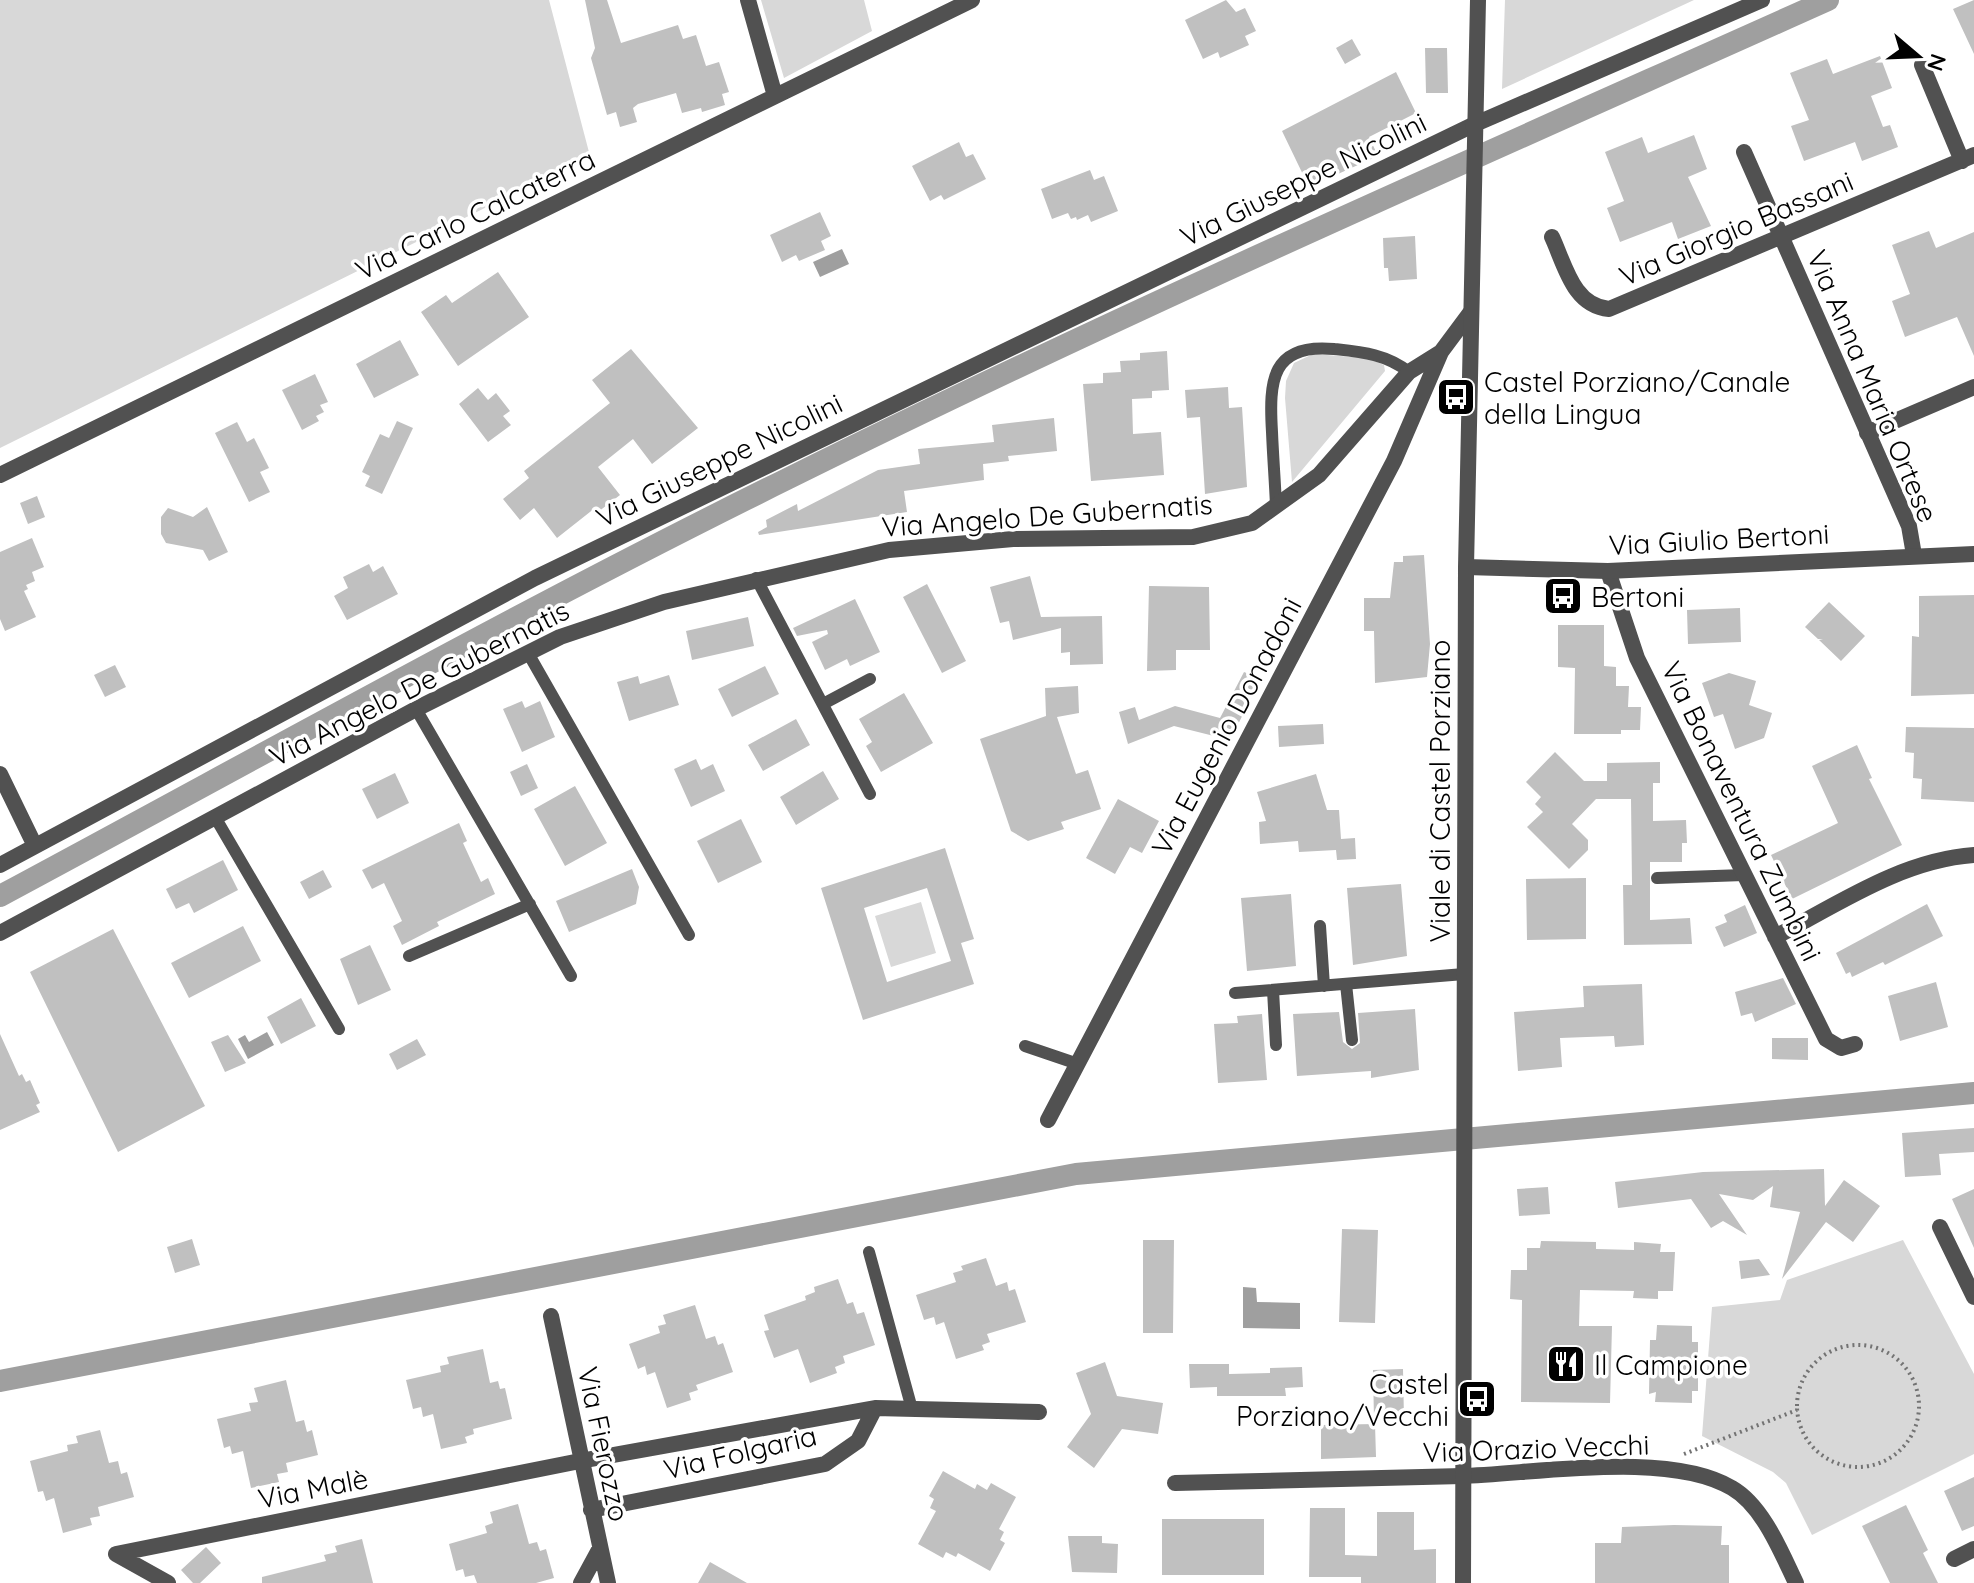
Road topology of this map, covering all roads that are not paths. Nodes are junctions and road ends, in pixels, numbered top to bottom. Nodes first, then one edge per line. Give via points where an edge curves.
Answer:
1 (748, 0) edge
2 (972, 0) edge
3 (1478, 0) edge
4 (1762, 0) edge
5 (1922, 65) dead end
6 (775, 96) junction
7 (1473, 133) junction
8 (1744, 152) dead end
9 (1968, 158) edge
10 (1552, 237) dead end
11 (1782, 238) junction
12 (1470, 313) junction
13 (1441, 352) junction
14 (1409, 372) junction
15 (1974, 387) edge
16 (1867, 433) junction
17 (0, 475) edge
18 (1276, 506) junction
19 (1974, 554) edge
20 (1914, 555) junction
21 (1466, 567) junction
22 (1608, 571) junction
23 (756, 578) junction
24 (528, 653) junction
25 (870, 679) dead end
26 (823, 704) junction
27 (416, 709) junction
28 (0, 774) edge
29 (870, 794) dead end
30 (215, 817) junction
31 (35, 846) junction
32 (1974, 855) edge
33 (0, 865) edge
34 (1744, 875) junction
35 (1657, 878) dead end
36 (530, 904) junction
37 (1320, 926) dead end
38 (0, 933) edge
39 (689, 935) dead end
40 (1775, 937) junction
41 (409, 956) dead end
42 (1464, 974) junction
43 (571, 976) dead end
44 (1346, 984) junction
45 (1324, 986) junction
46 (1273, 990) junction
47 (1235, 993) dead end
48 (339, 1029) dead end
49 (1352, 1040) dead end
50 (1855, 1044) dead end
51 (1276, 1045) dead end
52 (1025, 1046) dead end
53 (1078, 1064) junction
54 (1048, 1120) dead end
55 (1940, 1227) dead end
56 (869, 1252) dead end
57 (1974, 1297) edge
58 (551, 1316) dead end
59 (875, 1408) junction
60 (912, 1409) junction
61 (1039, 1412) dead end
62 (580, 1461) junction
63 (1464, 1476) junction
64 (1175, 1483) dead end
65 (591, 1510) junction
66 (600, 1548) junction
67 (1974, 1549) edge
68 (1954, 1559) dead end
69 (168, 1583) edge
70 (581, 1583) edge
71 (608, 1583) edge
72 (1463, 1583) edge
73 (1796, 1583) edge

1 - 6 street
2 - 6 street, Via Carlo Calcaterra
3 - 7 street, Viale di Castel Porziano
4 - 7 street, Via Giuseppe Nicolini
5 - 9 street
6 - 17 street, Via Carlo Calcaterra
7 - 12 street, Viale di Castel Porziano
7 - 31 street, Via Giuseppe Nicolini via 535,578
8 - 11 street, Via Anna Maria Ortese
9 - 11 street, Via Giorgio Bassani
10 - 11 street, Via Giorgio Bassani via 1582,300 1609,309
11 - 16 street, Via Anna Maria Ortese
12 - 13 street, Via Angelo De Gubernatis
12 - 21 street, Viale di Castel Porziano
13 - 14 street, Via Angelo De Gubernatis
13 - 53 street, Via Eugenio Donadoni via 1394,461
14 - 18 street, Via Angelo De Gubernatis via 1319,475
14 - 18 lane via 1371,353 1317,348 1284,361 1269,393
15 - 16 street
16 - 20 street, Via Anna Maria Ortese via 1909,526
18 - 23 street, Via Angelo De Gubernatis via 1252,523 1193,537 1013,539 889,550
19 - 20 street, Via Giulio Bertoni
20 - 22 street, Via Giulio Bertoni
21 - 22 street, Via Giulio Bertoni
21 - 42 street, Viale di Castel Porziano
22 - 34 street, Via Bonaventura Zumbini via 1637,658
23 - 24 street, Via Angelo De Gubernatis via 664,602
23 - 26 lane
24 - 27 street, Via Angelo De Gubernatis
24 - 39 lane
25 - 26 lane
26 - 29 lane
27 - 30 street, Via Angelo De Gubernatis
27 - 36 lane
28 - 31 street
30 - 38 street, Via Angelo De Gubernatis
30 - 48 lane
31 - 33 street, Via Giuseppe Nicolini
32 - 40 street via 1907,869
34 - 35 lane
34 - 40 street, Via Bonaventura Zumbini
36 - 41 lane
36 - 43 lane
37 - 45 lane
40 - 50 street, Via Bonaventura Zumbini via 1828,1042 1841,1048
42 - 44 lane
42 - 63 street, Viale di Castel Porziano
44 - 45 lane
44 - 49 lane
45 - 46 lane
46 - 47 lane
46 - 51 lane
52 - 53 lane
53 - 54 street, Via Eugenio Donadoni
55 - 57 street
56 - 60 lane
58 - 62 street, Via Fierozzo
59 - 60 street, Via Folgaria
59 - 62 street, Via Folgaria
59 - 65 street, Via Folgaria via 858,1441 825,1464
60 - 61 street, Via Folgaria
62 - 65 street, Via Fierozzo
62 - 69 street, Via Malè via 116,1554
63 - 64 street, Via Orazio Vecchi
63 - 72 street, Viale di Castel Porziano
63 - 73 street, Via Orazio Vecchi via 1647,1468 1706,1478 1740,1493
65 - 66 street, Via Fierozzo
66 - 70 street
66 - 71 street, Via Fierozzo
67 - 68 street

